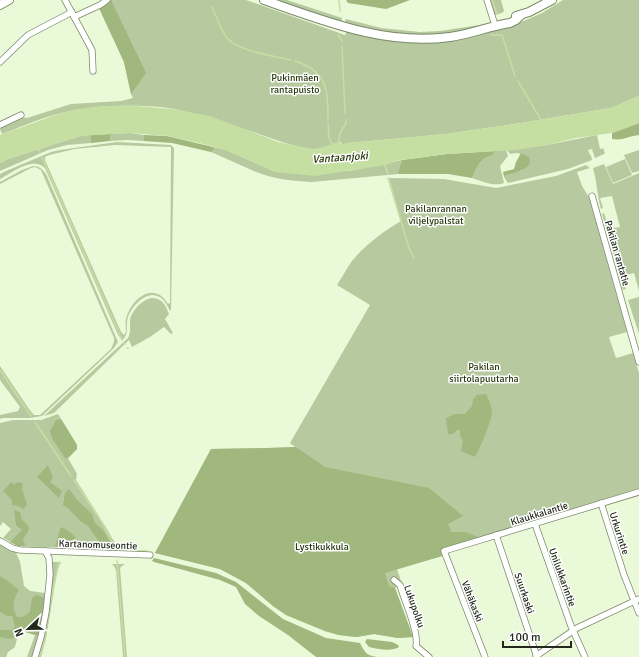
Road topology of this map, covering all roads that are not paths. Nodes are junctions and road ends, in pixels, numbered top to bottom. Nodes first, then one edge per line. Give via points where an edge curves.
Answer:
1 (9, 0) edge
2 (65, 0) edge
3 (107, 0) edge
4 (264, 0) edge
5 (487, 0) edge
6 (552, 0) edge
7 (0, 5) edge
8 (73, 14) junction
9 (495, 25) junction
10 (0, 62) edge
11 (93, 71) dead end
12 (21, 115) dead end
13 (0, 125) edge
14 (592, 196) dead end
15 (639, 362) edge
16 (639, 492) edge
17 (601, 503) junction
18 (535, 524) junction
19 (496, 535) junction
20 (0, 541) edge
21 (45, 551) junction
22 (444, 551) joint
23 (150, 556) dead end
24 (394, 580) dead end
25 (637, 600) edge
26 (639, 613) edge
27 (573, 631) junction
28 (36, 657) edge
29 (429, 657) edge
30 (485, 657) edge
31 (536, 657) edge
32 (586, 657) edge

1 - 7 main road
2 - 8 street
3 - 8 street
4 - 9 main road via 343,26 403,38 451,37
5 - 9 street
6 - 9 main road via 510,23
8 - 10 street via 28,35
8 - 11 street via 92,50
12 - 13 street
14 - 15 street, Pakilan rantatie
16 - 17 street, Klaukkalantie
17 - 18 street, Klaukkalantie
17 - 25 street, Urkurintie via 623,571
18 - 19 street, Klaukkalantie
18 - 27 street, Unilukkarintie
19 - 22 street, Klaukkalantie
19 - 31 street, Suurkaski
20 - 21 street, Kartanomuseontie via 20,550
21 - 23 street, Kartanomuseontie
21 - 28 street via 49,558 50,575 46,612
22 - 30 street, Vähäkaski
24 - 29 street, Lukupolku via 400,585 415,632 416,646
25 - 26 street, Urkurintie
25 - 27 street
27 - 31 street
27 - 32 street, Unilukkarintie

